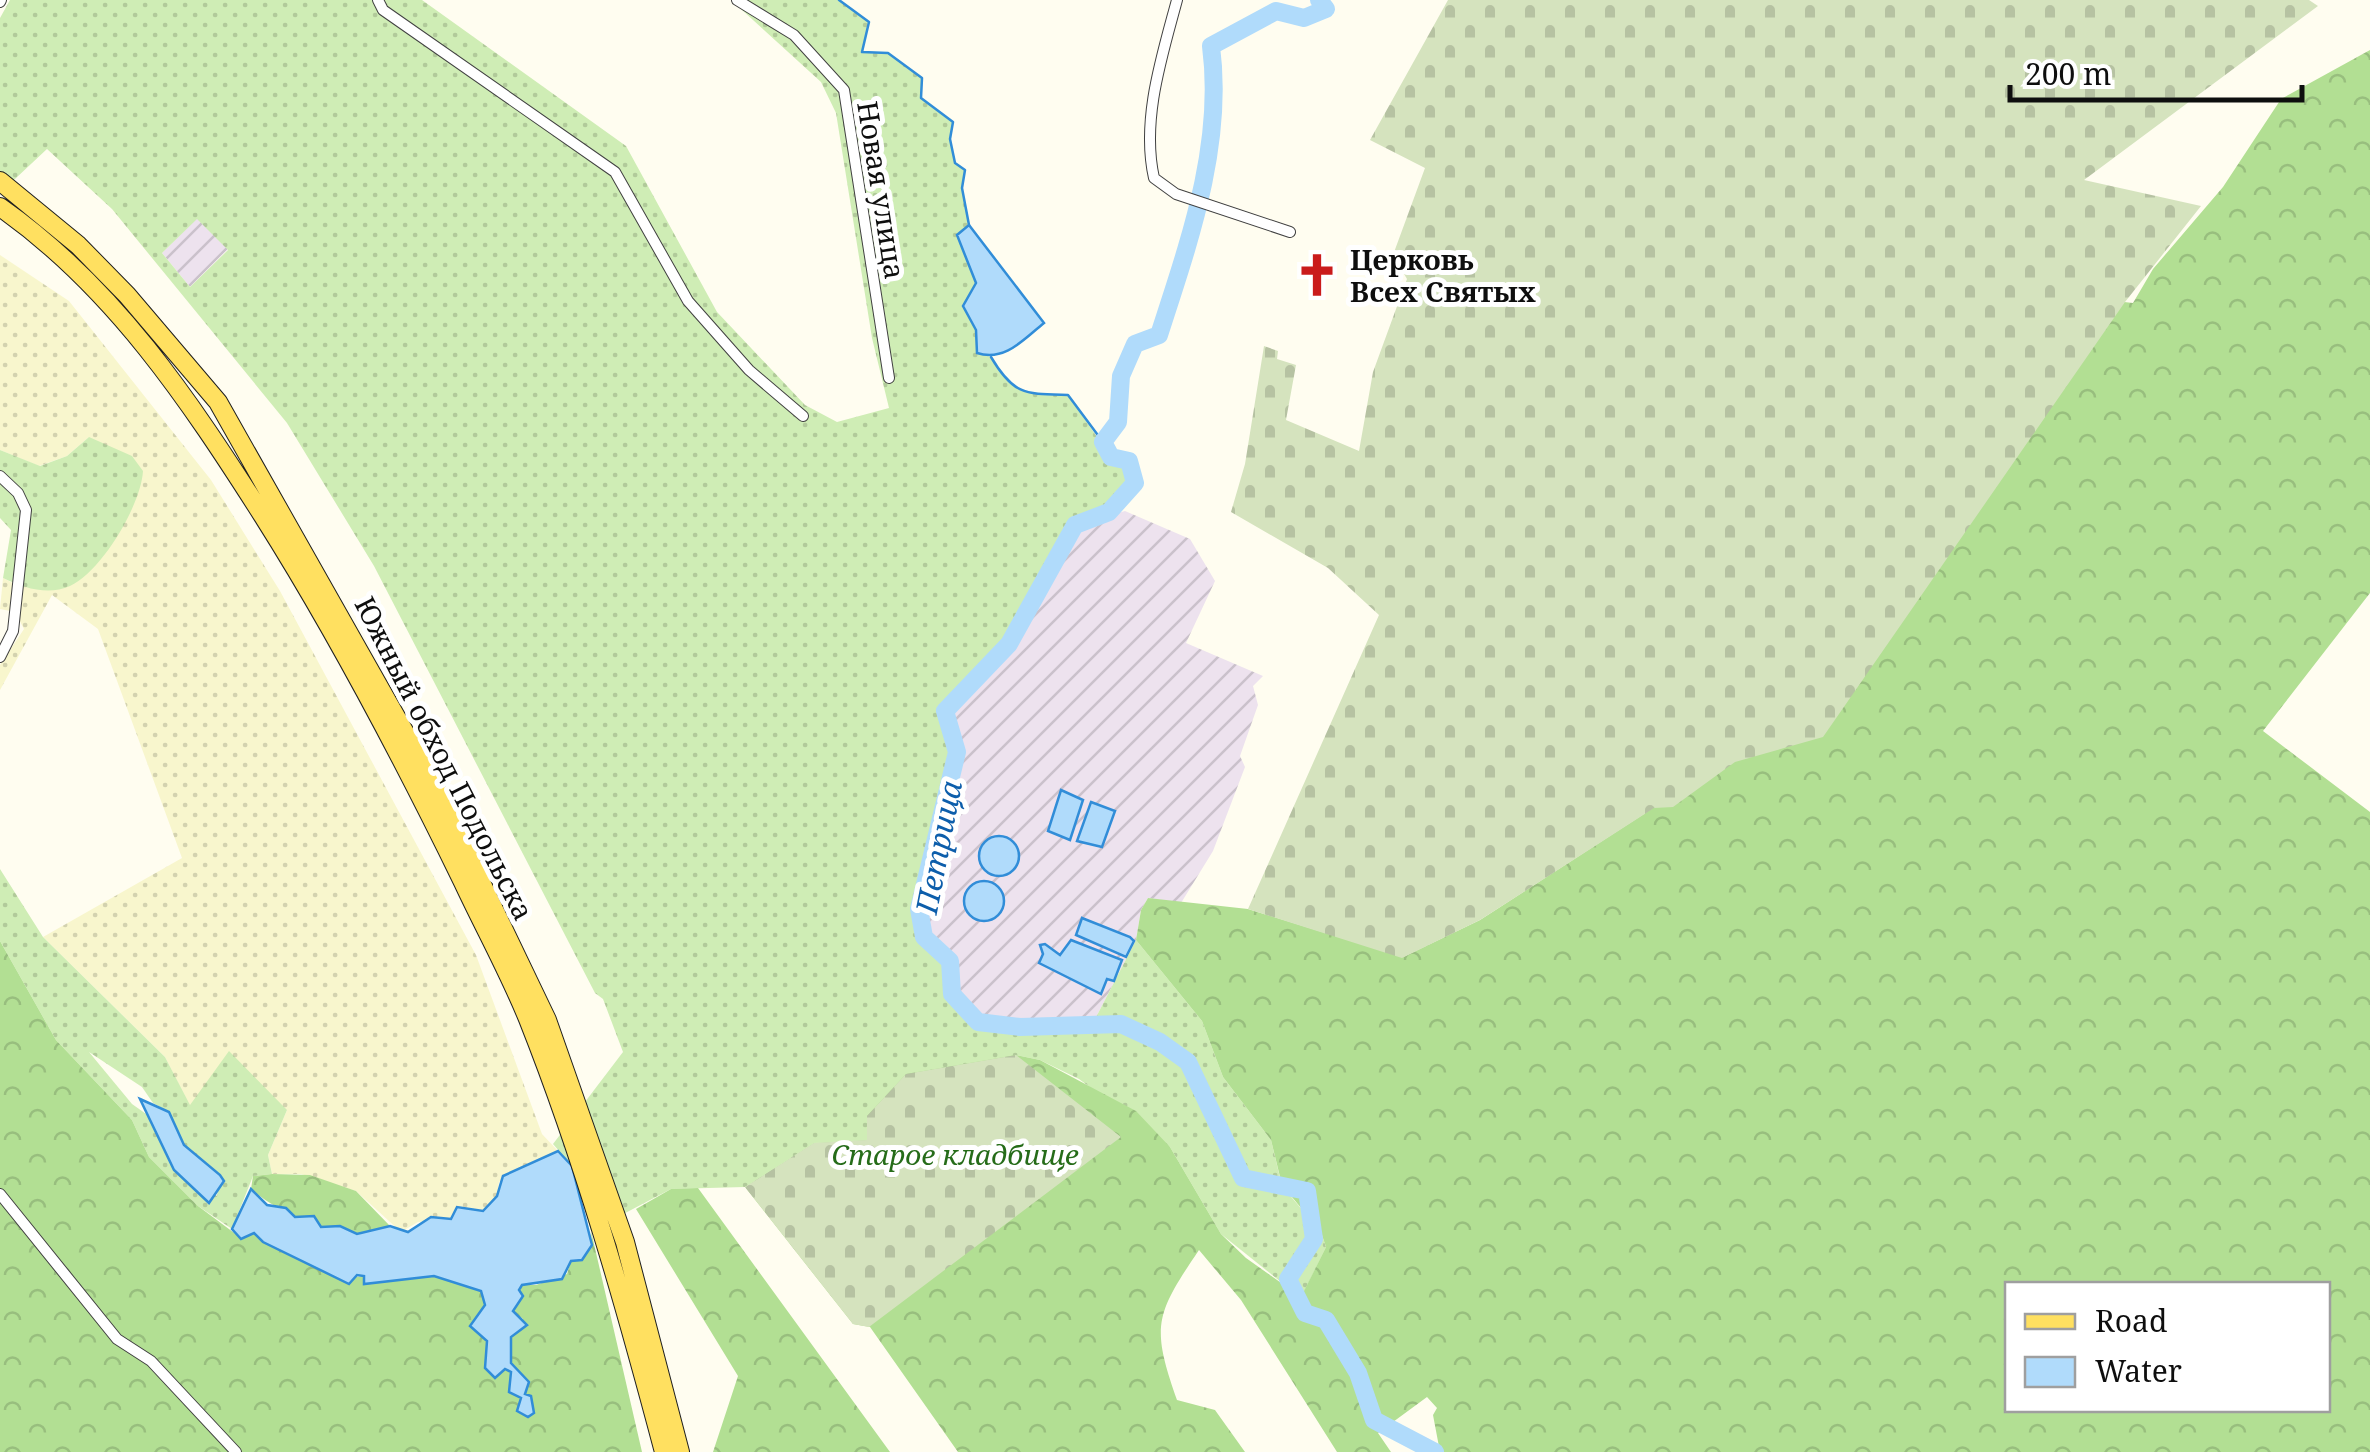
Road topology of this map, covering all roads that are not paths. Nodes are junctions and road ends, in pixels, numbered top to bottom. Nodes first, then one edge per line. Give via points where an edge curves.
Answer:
1 (378, 0) edge
2 (737, 0) edge
3 (1177, 0) edge
4 (0, 181) edge
5 (0, 207) edge
6 (1290, 232) dead end
7 (121, 300) junction
8 (889, 378) dead end
9 (803, 416) dead end
10 (0, 476) edge
11 (0, 657) edge
12 (0, 1194) edge
13 (236, 1452) edge
14 (664, 1452) edge
15 (680, 1452) edge

1 - 9 street via 383,10 615,172 688,301 749,370
2 - 8 street, Новая улица via 794,36 844,90
3 - 6 street via 1157,72 1149,155 1154,178 1176,194
4 - 7 main road, Южный обход Подольска via 78,245
5 - 7 main road, Южный обход Подольска
7 - 14 main road, Южный обход Подольска via 308,587 419,791 527,1016 608,1240
7 - 15 main road, Южный обход Подольска via 218,402 434,784 547,1020 625,1242
10 - 11 street via 26,510 13,631
12 - 13 street via 117,1339 151,1360

